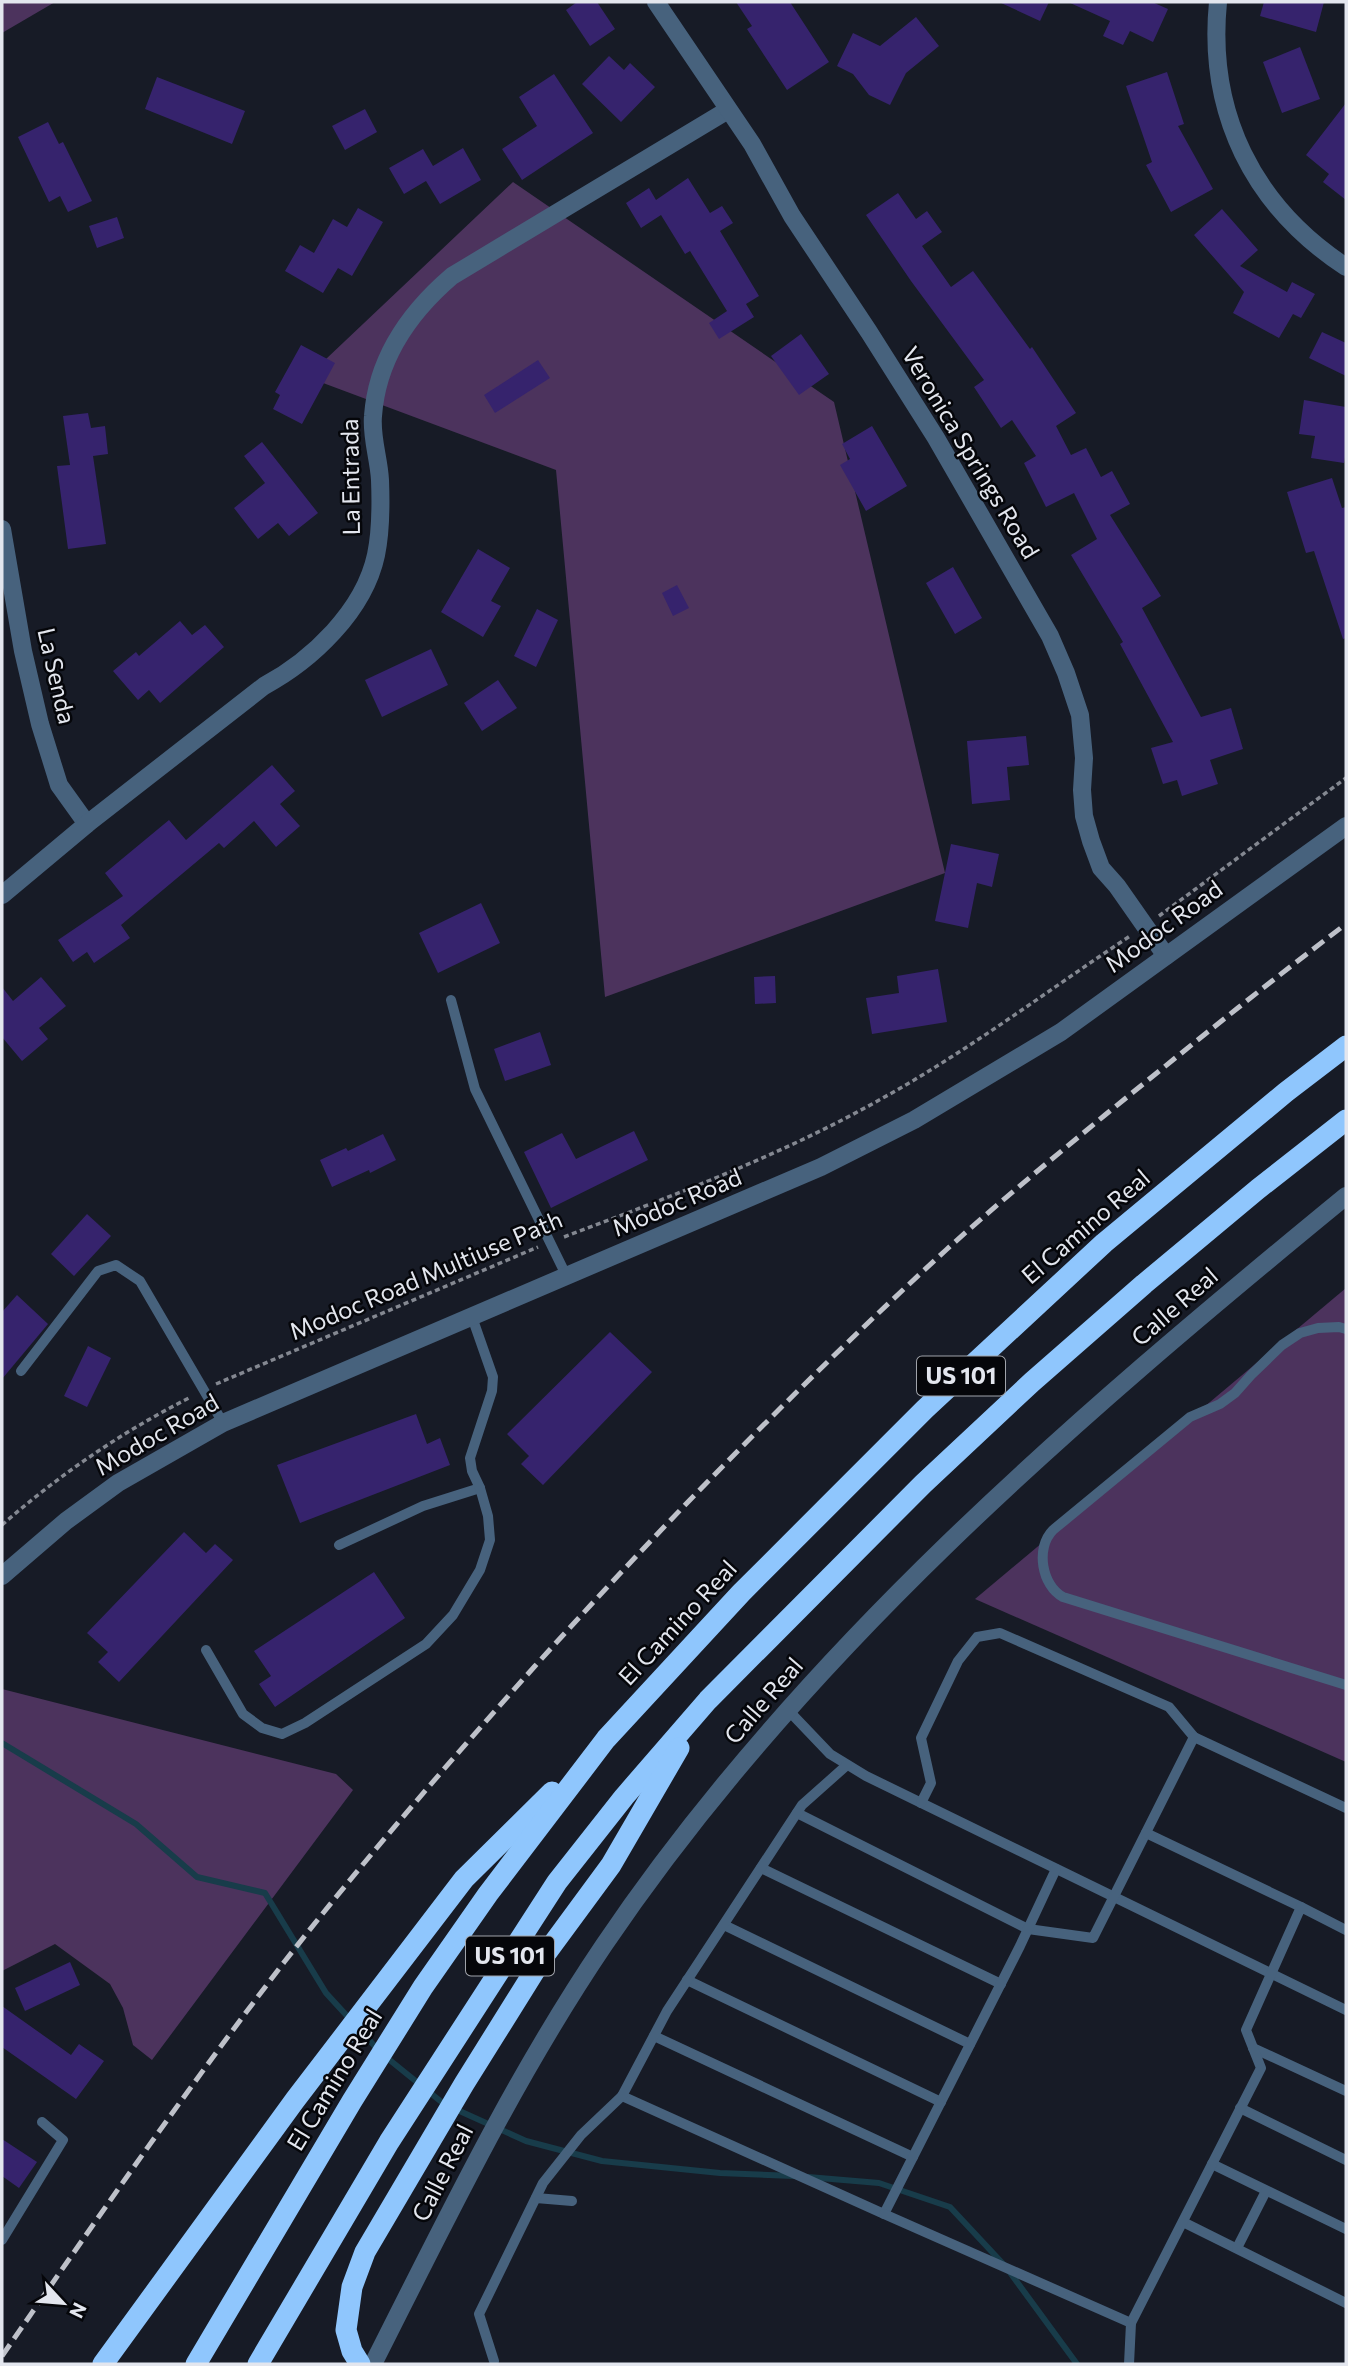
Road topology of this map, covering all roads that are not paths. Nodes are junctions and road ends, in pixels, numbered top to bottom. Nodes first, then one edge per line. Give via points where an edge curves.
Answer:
1 (656, 2) edge
2 (1218, 2) edge
3 (728, 110) junction
4 (1346, 267) edge
5 (2, 529) edge
6 (88, 824) junction
7 (1346, 826) edge
8 (2, 894) edge
9 (1166, 956) junction
10 (451, 1000) dead end
11 (1346, 1046) edge
12 (1346, 1120) edge
13 (1346, 1196) edge
14 (567, 1277) junction
15 (471, 1317) junction
16 (1346, 1329) edge
17 (21, 1371) dead end
18 (223, 1423) junction
19 (480, 1488) junction
20 (340, 1545) dead end
21 (2, 1576) edge
22 (206, 1650) dead end
23 (1346, 1685) edge
24 (708, 1700) junction
25 (788, 1710) junction
26 (1194, 1737) junction
27 (606, 1739) junction
28 (847, 1765) junction
29 (920, 1803) junction
30 (1346, 1808) edge
31 (797, 1813) junction
32 (1146, 1833) junction
33 (761, 1868) junction
34 (1056, 1869) junction
35 (1114, 1897) junction
36 (1301, 1906) junction
37 (724, 1925) junction
38 (1028, 1929) junction
39 (1346, 1930) edge
40 (1270, 1973) junction
41 (687, 1980) junction
42 (1000, 1984) junction
43 (1346, 2010) edge
44 (654, 2036) junction
45 (970, 2044) junction
46 (1253, 2048) junction
47 (1346, 2091) edge
48 (622, 2096) junction
49 (941, 2102) junction
50 (1240, 2108) junction
51 (42, 2122) dead end
52 (913, 2157) junction
53 (1346, 2160) edge
54 (1212, 2164) junction
55 (1266, 2191) junction
56 (536, 2198) junction
57 (572, 2200) dead end
58 (884, 2214) junction
59 (1183, 2221) junction
60 (1346, 2230) edge
61 (2, 2240) edge
62 (1237, 2248) junction
63 (1346, 2303) edge
64 (1131, 2323) junction
65 (494, 2361) dead end
66 (103, 2364) edge
67 (196, 2364) edge
68 (258, 2364) edge
69 (360, 2364) edge
70 (373, 2364) edge
71 (1129, 2364) edge

1 - 3 street, Veronica Springs Road
2 - 4 street via 1220,87 1247,163 1294,226
3 - 6 street, La Entrada via 452,276 431,294 404,326 380,377 372,418 380,476 376,555 351,609 313,653
3 - 9 street, Veronica Springs Road via 936,438 1050,636 1080,715 1084,816 1091,841 1101,868
5 - 6 street, La Senda via 40,724 59,785
6 - 8 street, La Entrada
7 - 9 street, Modoc Road
9 - 14 street, Modoc Road via 1061,1032 914,1120 821,1167
10 - 14 lane via 475,1089
11 - 27 highway, El Camino Real / US 101 via 1104,1244 925,1409 741,1593
12 - 24 highway, US 101 via 1032,1382 923,1484
13 - 25 street, Calle Real via 1174,1339 930,1560
14 - 15 street, Modoc Road
15 - 18 street, Modoc Road
15 - 19 lane via 493,1377 470,1458
16 - 23 lane via 1318,1328 1282,1345 1236,1393 1190,1417 1053,1530 1044,1562 1049,1585 1063,1597
17 - 18 lane via 99,1271 116,1265 140,1281
18 - 21 street, Modoc Road via 118,1483
19 - 20 lane via 423,1506
19 - 22 lane via 490,1540 480,1570 453,1615 426,1644 305,1723 282,1734 262,1728 243,1714
24 - 68 highway, US 101 via 557,1882 396,2131
24 - 69 highway via 611,1865 544,1956 365,2252 352,2287 346,2330
25 - 28 lane via 830,1754
25 - 70 street, Calle Real via 703,1809 604,1945 494,2126
26 - 29 lane via 1169,1707 1000,1633 977,1637 958,1661 921,1738 931,1783
26 - 30 lane
26 - 32 lane
27 - 66 highway via 464,1879 295,2100
27 - 67 highway, El Camino Real / US 101 via 423,1987
28 - 29 lane
28 - 31 lane
29 - 34 lane
31 - 33 lane
31 - 38 lane
32 - 35 lane
32 - 36 lane
33 - 37 lane
33 - 42 lane
34 - 35 lane
34 - 38 lane
35 - 38 lane via 1093,1938
35 - 40 lane
36 - 39 lane
36 - 40 lane
37 - 41 lane
37 - 45 lane
38 - 42 lane
40 - 43 lane
40 - 46 lane via 1246,2030
41 - 44 lane
41 - 49 lane
42 - 45 lane
44 - 48 lane
44 - 52 lane
45 - 49 lane
46 - 47 lane
46 - 50 lane via 1261,2067
48 - 56 lane via 581,2134
48 - 58 lane
49 - 52 lane
50 - 53 lane
50 - 54 lane
51 - 61 lane via 63,2140
52 - 58 lane
54 - 55 lane
54 - 59 lane
55 - 60 lane
55 - 62 lane
56 - 57 lane
56 - 65 lane via 479,2314
58 - 64 lane
59 - 62 lane
59 - 64 lane
62 - 63 lane
64 - 71 lane

